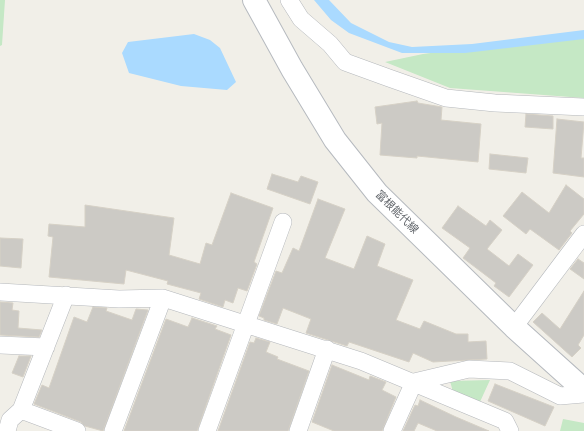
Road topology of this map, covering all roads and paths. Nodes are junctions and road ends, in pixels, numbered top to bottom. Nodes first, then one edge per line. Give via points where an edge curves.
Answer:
1 (254, 0) edge
2 (289, 0) edge
3 (584, 107) edge
4 (283, 222) dead end
5 (584, 234) edge
6 (0, 292) edge
7 (66, 294) junction
8 (163, 298) junction
9 (247, 323) junction
10 (514, 327) junction
11 (0, 345) edge
12 (46, 347) junction
13 (327, 350) junction
14 (414, 382) junction
15 (584, 390) edge
16 (584, 394) edge
17 (21, 410) junction
18 (7, 431) edge
19 (77, 431) edge
20 (113, 431) edge
21 (207, 431) edge
22 (298, 431) edge
23 (392, 431) edge
24 (510, 431) edge

1 - 10 main road, 富根能代線 via 331,133 377,193
2 - 3 street via 302,19 346,62 389,78 446,98
4 - 9 street
5 - 10 street
6 - 7 street
7 - 8 street via 119,299
7 - 12 street
8 - 9 street
8 - 20 street
9 - 13 street
9 - 21 street
10 - 15 main road, 富根能代線
11 - 12 street
12 - 17 street
13 - 14 street
13 - 22 street
14 - 16 street via 469,369 510,371 560,396
14 - 23 street
14 - 24 street via 505,421
17 - 18 street via 10,420
17 - 19 street

